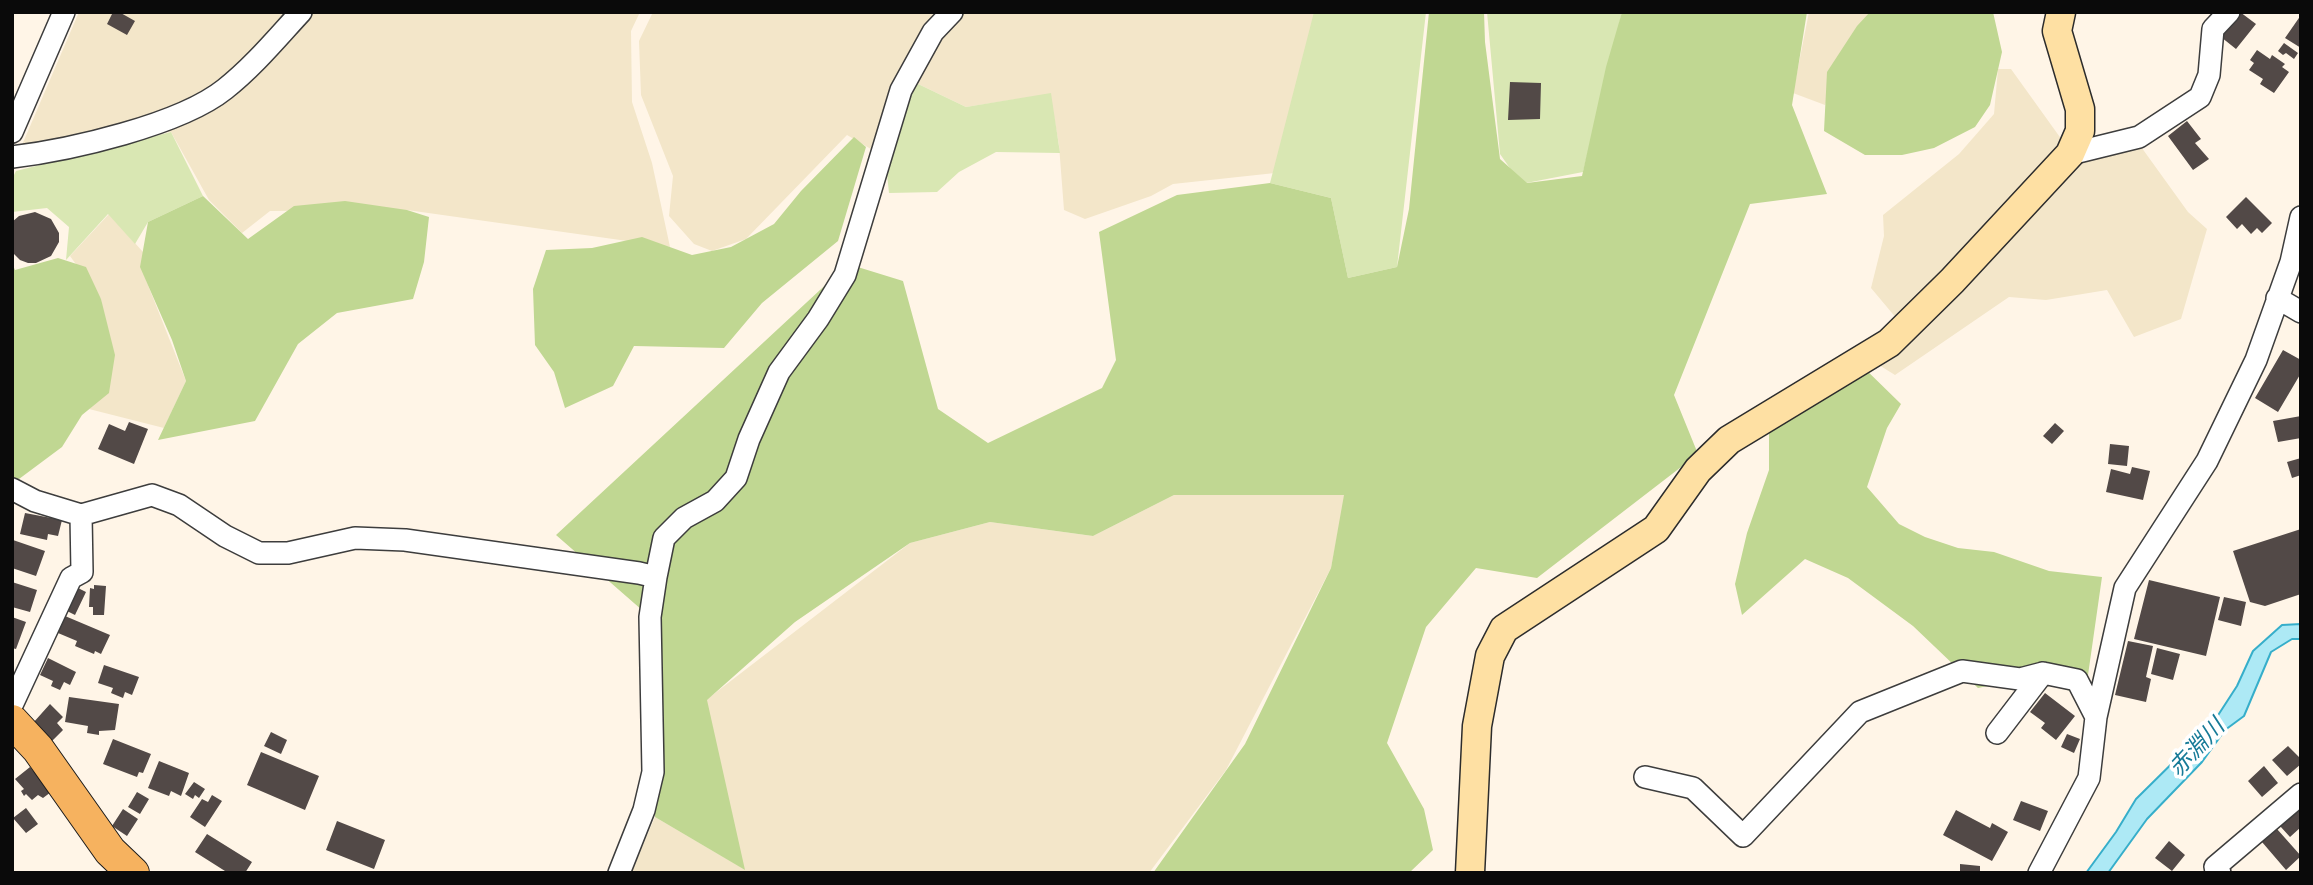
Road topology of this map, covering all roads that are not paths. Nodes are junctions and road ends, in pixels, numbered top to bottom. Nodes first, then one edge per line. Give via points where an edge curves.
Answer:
1 (64, 12) edge
2 (301, 12) edge
3 (952, 12) edge
4 (2062, 12) edge
5 (2229, 12) edge
6 (12, 132) edge
7 (2070, 154) junction
8 (12, 158) edge
9 (2301, 217) edge
10 (2277, 298) junction
11 (2301, 313) edge
12 (12, 489) edge
13 (81, 515) junction
14 (656, 577) junction
15 (2043, 673) junction
16 (12, 705) edge
17 (2096, 717) junction
18 (12, 721) edge
19 (1997, 733) dead end
20 (1645, 777) dead end
21 (2301, 794) edge
22 (133, 873) edge
23 (619, 873) edge
24 (1470, 873) edge
25 (2039, 873) edge
26 (2220, 873) edge

1 - 6 street
2 - 8 street via 225,89 200,106 156,124
3 - 14 street via 933,32 901,90 845,275 779,372 736,478 715,501 684,518 664,538
4 - 7 street via 2057,31 2080,109 2080,131
5 - 7 street via 2213,29 2209,75 2200,97 2139,137
7 - 24 street via 1889,343 1729,440 1698,470 1656,529 1504,629 1490,656 1477,726
9 - 10 street
10 - 11 street
10 - 17 street via 2256,360 2207,461 2125,588
12 - 13 street
13 - 14 street via 152,495 178,505 259,553 288,553 355,538 405,540
13 - 16 street via 82,572 71,578
14 - 23 street via 650,617 653,772 644,810
15 - 17 street via 2077,680
15 - 19 street
15 - 20 street via 2020,679 1962,671 1860,712 1743,836 1693,788
17 - 25 street via 2089,778
18 - 22 main road via 110,851
21 - 26 street via 2215,867

